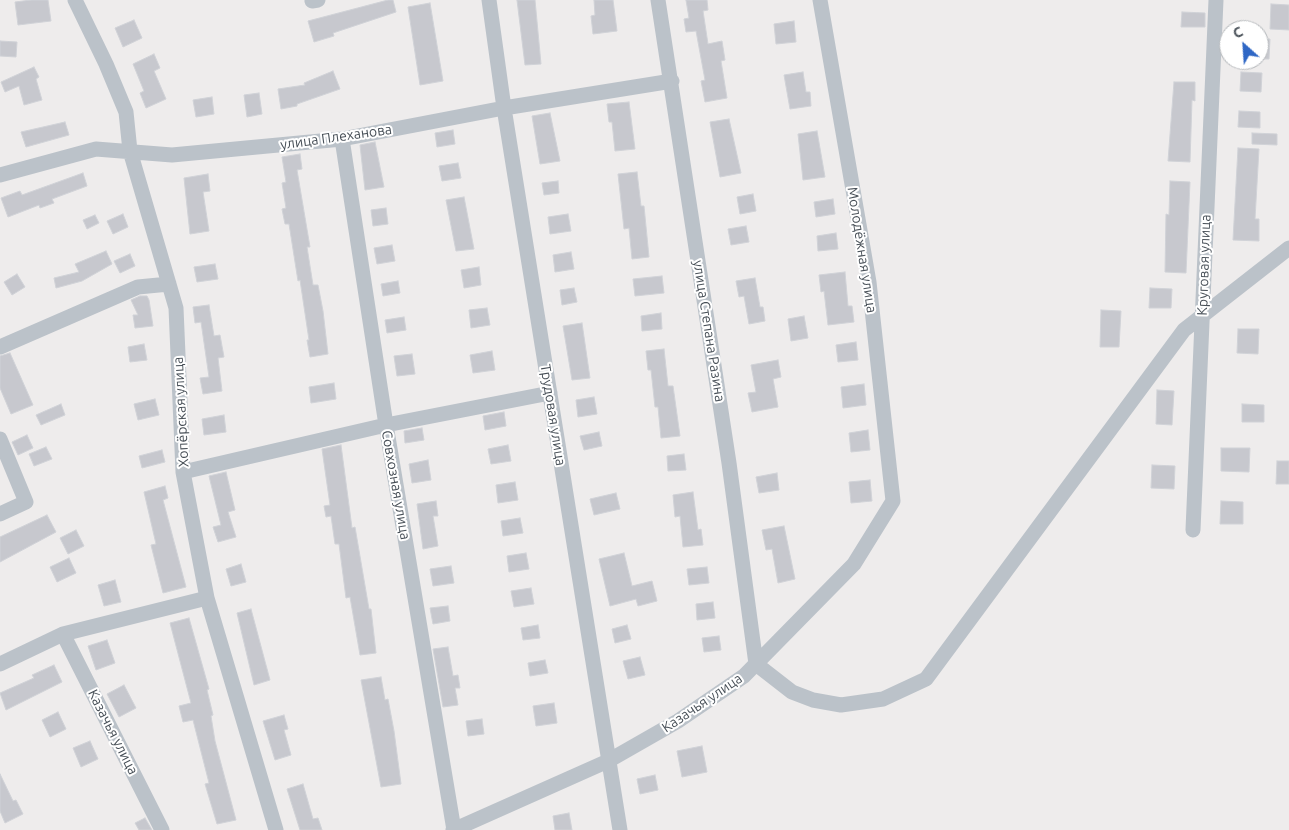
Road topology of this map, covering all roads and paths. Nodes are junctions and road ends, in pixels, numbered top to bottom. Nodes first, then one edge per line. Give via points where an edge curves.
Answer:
1 (75, 0) edge
2 (489, 0) edge
3 (658, 0) edge
4 (820, 0) edge
5 (1216, 0) edge
6 (672, 81) junction
7 (504, 108) junction
8 (342, 139) junction
9 (130, 151) junction
10 (0, 175) edge
11 (1289, 248) edge
12 (169, 284) junction
13 (1202, 318) junction
14 (0, 347) edge
15 (550, 393) junction
16 (386, 426) junction
17 (0, 439) edge
18 (183, 472) junction
19 (893, 501) joint
20 (0, 514) edge
21 (1193, 530) dead end
22 (207, 598) junction
23 (63, 634) junction
24 (0, 664) edge
25 (756, 664) junction
26 (608, 761) junction
27 (162, 830) edge
28 (276, 830) edge
29 (454, 830) edge
30 (620, 830) edge

1 - 9 street, Хопёрская улица via 126,112
2 - 7 street, Трудовая улица
3 - 6 street, улица Степана Разина
4 - 19 street, Молодёжная улица via 869,282
5 - 13 street, Круговая улица
6 - 7 street, улица Плеханова
6 - 25 street, улица Степана Разина
7 - 8 street, улица Плеханова
7 - 15 street, Трудовая улица
8 - 9 street, улица Плеханова via 172,155
8 - 16 street, Совхозная улица
9 - 10 street, улица Плеханова via 96,149
9 - 12 street, Хопёрская улица
11 - 13 street
12 - 14 street via 138,287
12 - 18 street, Хопёрская улица via 176,308
13 - 21 street, Круговая улица
13 - 25 street via 1184,330 926,679 883,699 841,705 792,692
15 - 16 street
15 - 26 street, Трудовая улица
16 - 18 street
16 - 29 street, Совхозная улица
17 - 20 street via 26,502
18 - 22 street, Хопёрская улица
19 - 25 street, Казачья улица via 854,564
22 - 23 street
22 - 28 street, Хопёрская улица
23 - 24 street
23 - 27 street, Казачья улица
25 - 26 street, Казачья улица via 744,676 678,720
26 - 29 street, Казачья улица
26 - 30 street, Трудовая улица

